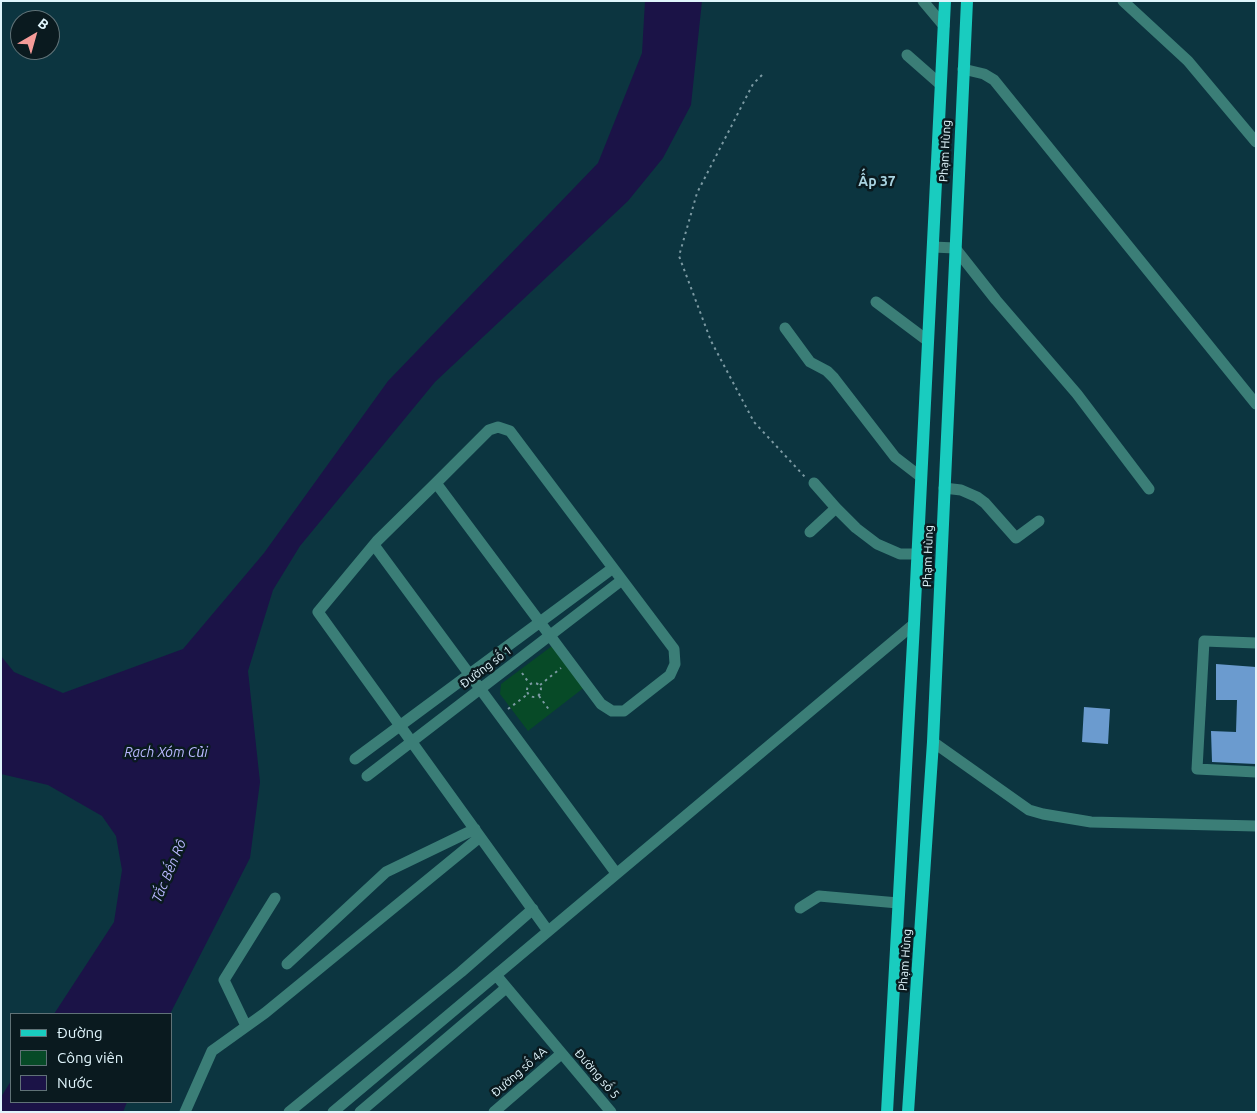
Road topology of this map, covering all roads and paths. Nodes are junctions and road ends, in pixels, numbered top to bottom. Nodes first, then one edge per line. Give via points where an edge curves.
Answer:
1 (923, 1) edge
2 (945, 1) edge
3 (967, 1) edge
4 (1123, 1) edge
5 (944, 26) junction
6 (907, 55) dead end
7 (963, 69) junction
8 (762, 75) dead end
9 (940, 84) junction
10 (1256, 142) edge
11 (934, 248) junction
12 (954, 248) junction
13 (876, 302) dead end
14 (785, 328) dead end
15 (928, 341) junction
16 (1256, 404) edge
17 (922, 476) junction
18 (811, 482) joint
19 (436, 483) junction
20 (944, 488) junction
21 (1149, 489) dead end
22 (836, 508) junction
23 (1039, 521) dead end
24 (810, 532) dead end
25 (374, 545) junction
26 (918, 554) junction
27 (613, 568) junction
28 (622, 580) junction
29 (539, 623) junction
30 (914, 624) junction
31 (549, 636) junction
32 (1256, 643) edge
33 (515, 662) junction
34 (568, 662) junction
35 (470, 674) junction
36 (530, 684) junction
37 (540, 685) junction
38 (481, 689) junction
39 (528, 694) junction
40 (539, 696) junction
41 (550, 711) dead end
42 (500, 715) junction
43 (400, 726) junction
44 (411, 742) junction
45 (933, 742) junction
46 (355, 759) dead end
47 (1256, 772) edge
48 (367, 776) dead end
49 (1256, 826) edge
50 (477, 833) junction
51 (616, 873) junction
52 (275, 898) dead end
53 (898, 903) junction
54 (800, 908) dead end
55 (533, 909) junction
56 (548, 931) junction
57 (287, 964) dead end
58 (496, 975) junction
59 (506, 988) junction
60 (246, 1026) junction
61 (561, 1054) junction
62 (185, 1112) edge
63 (290, 1112) edge
64 (333, 1112) edge
65 (360, 1112) edge
66 (494, 1112) edge
67 (611, 1112) edge
68 (888, 1112) edge
69 (908, 1112) edge

1 - 5 street
2 - 5 main road, Phạm Hùng
3 - 7 main road, Phạm Hùng
4 - 10 street via 1188,61
5 - 9 main road, Phạm Hùng
6 - 9 street
7 - 12 main road, Phạm Hùng
7 - 16 street via 994,80
8 - 18 path via 753,84 697,193 679,256 711,341 754,422
9 - 11 main road, Phạm Hùng
11 - 12 street
11 - 15 main road, Phạm Hùng
12 - 20 main road, Phạm Hùng
12 - 21 street via 1077,394
13 - 15 street
14 - 17 street via 810,362 834,378 895,457
15 - 17 main road, Phạm Hùng
17 - 26 main road, Phạm Hùng
18 - 22 street
19 - 25 street
19 - 27 street via 489,430 498,427 510,431
19 - 29 street
20 - 23 street via 961,490 985,503 1016,538
20 - 45 main road, Phạm Hùng
22 - 24 street
22 - 26 street via 877,544 900,554
25 - 35 street
25 - 43 street via 318,612
26 - 30 main road, Phạm Hùng
27 - 28 street
27 - 29 street
28 - 31 street, Đường số 1
28 - 34 street via 674,650 675,664 670,675 624,710 612,711 601,704
29 - 31 street
29 - 35 street
30 - 51 street
30 - 53 main road, Phạm Hùng
31 - 33 street, Đường số 1
31 - 34 street
32 - 47 street via 1204,641 1197,769
33 - 36 path
33 - 38 street, Đường số 1
34 - 37 path
35 - 38 street
35 - 43 street
36 - 37 path via 536,682
36 - 39 path via 526,689
37 - 40 path
38 - 42 street
38 - 44 street, Đường số 1
39 - 40 path
39 - 42 path
40 - 41 path
42 - 51 street
43 - 44 street
43 - 46 street
44 - 48 street, Đường số 1
44 - 50 street
45 - 49 street via 1029,810 1043,814 1092,822
45 - 69 main road, Phạm Hùng
50 - 55 street
50 - 57 street via 386,872
50 - 60 street via 266,1013
51 - 56 street
52 - 60 street via 224,980
53 - 54 street via 819,896
53 - 68 main road, Phạm Hùng
55 - 56 street
55 - 63 street
56 - 58 street
58 - 59 street, Đường số 5
58 - 64 street
59 - 61 street, Đường số 5
59 - 65 street
60 - 62 street via 212,1052
61 - 66 street, Đường số 4A
61 - 67 street, Đường số 5

